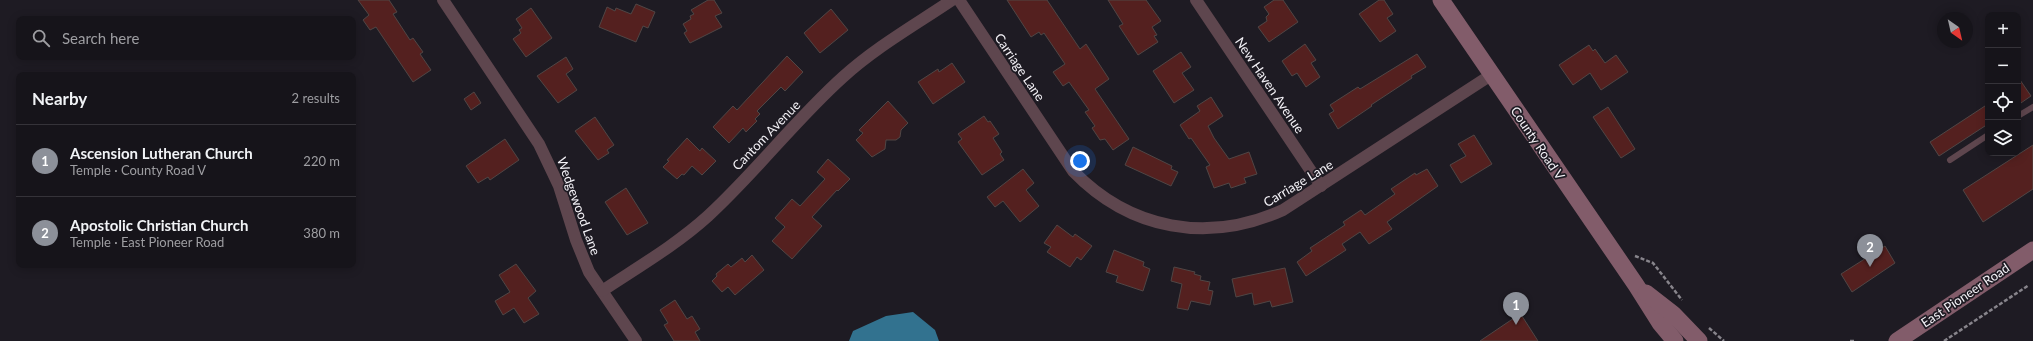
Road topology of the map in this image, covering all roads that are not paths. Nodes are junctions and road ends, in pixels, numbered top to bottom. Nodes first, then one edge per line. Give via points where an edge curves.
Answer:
1 (443, 0) edge
2 (952, 0) edge
3 (959, 0) edge
4 (1196, 0) edge
5 (1441, 0) edge
6 (1491, 75) junction
7 (2033, 107) edge
8 (2021, 114) edge
9 (1985, 137) edge
10 (1950, 160) dead end
11 (1321, 186) junction
12 (2033, 250) edge
13 (1636, 285) junction
14 (602, 291) junction
15 (636, 341) edge
16 (1675, 341) edge
17 (1698, 341) edge
18 (1897, 341) edge

1 - 14 street, Wedgewood Lane via 539,144 559,186 583,260
2 - 14 street, Cantom Avenue via 852,69 708,216 676,242
3 - 11 street, Carriage Lane via 1073,171 1098,194 1124,210 1147,219 1183,227 1236,227 1262,220 1283,210
4 - 11 street, New Haven Avenue
5 - 6 main road, County Road V
6 - 11 street, Carriage Lane
6 - 13 main road, County Road V
7 - 8 lane
9 - 10 lane
12 - 18 main road, East Pioneer Road
13 - 16 main road, County Road V via 1660,323
13 - 17 main road, County Road V via 1673,314
14 - 15 street, Wedgewood Lane

